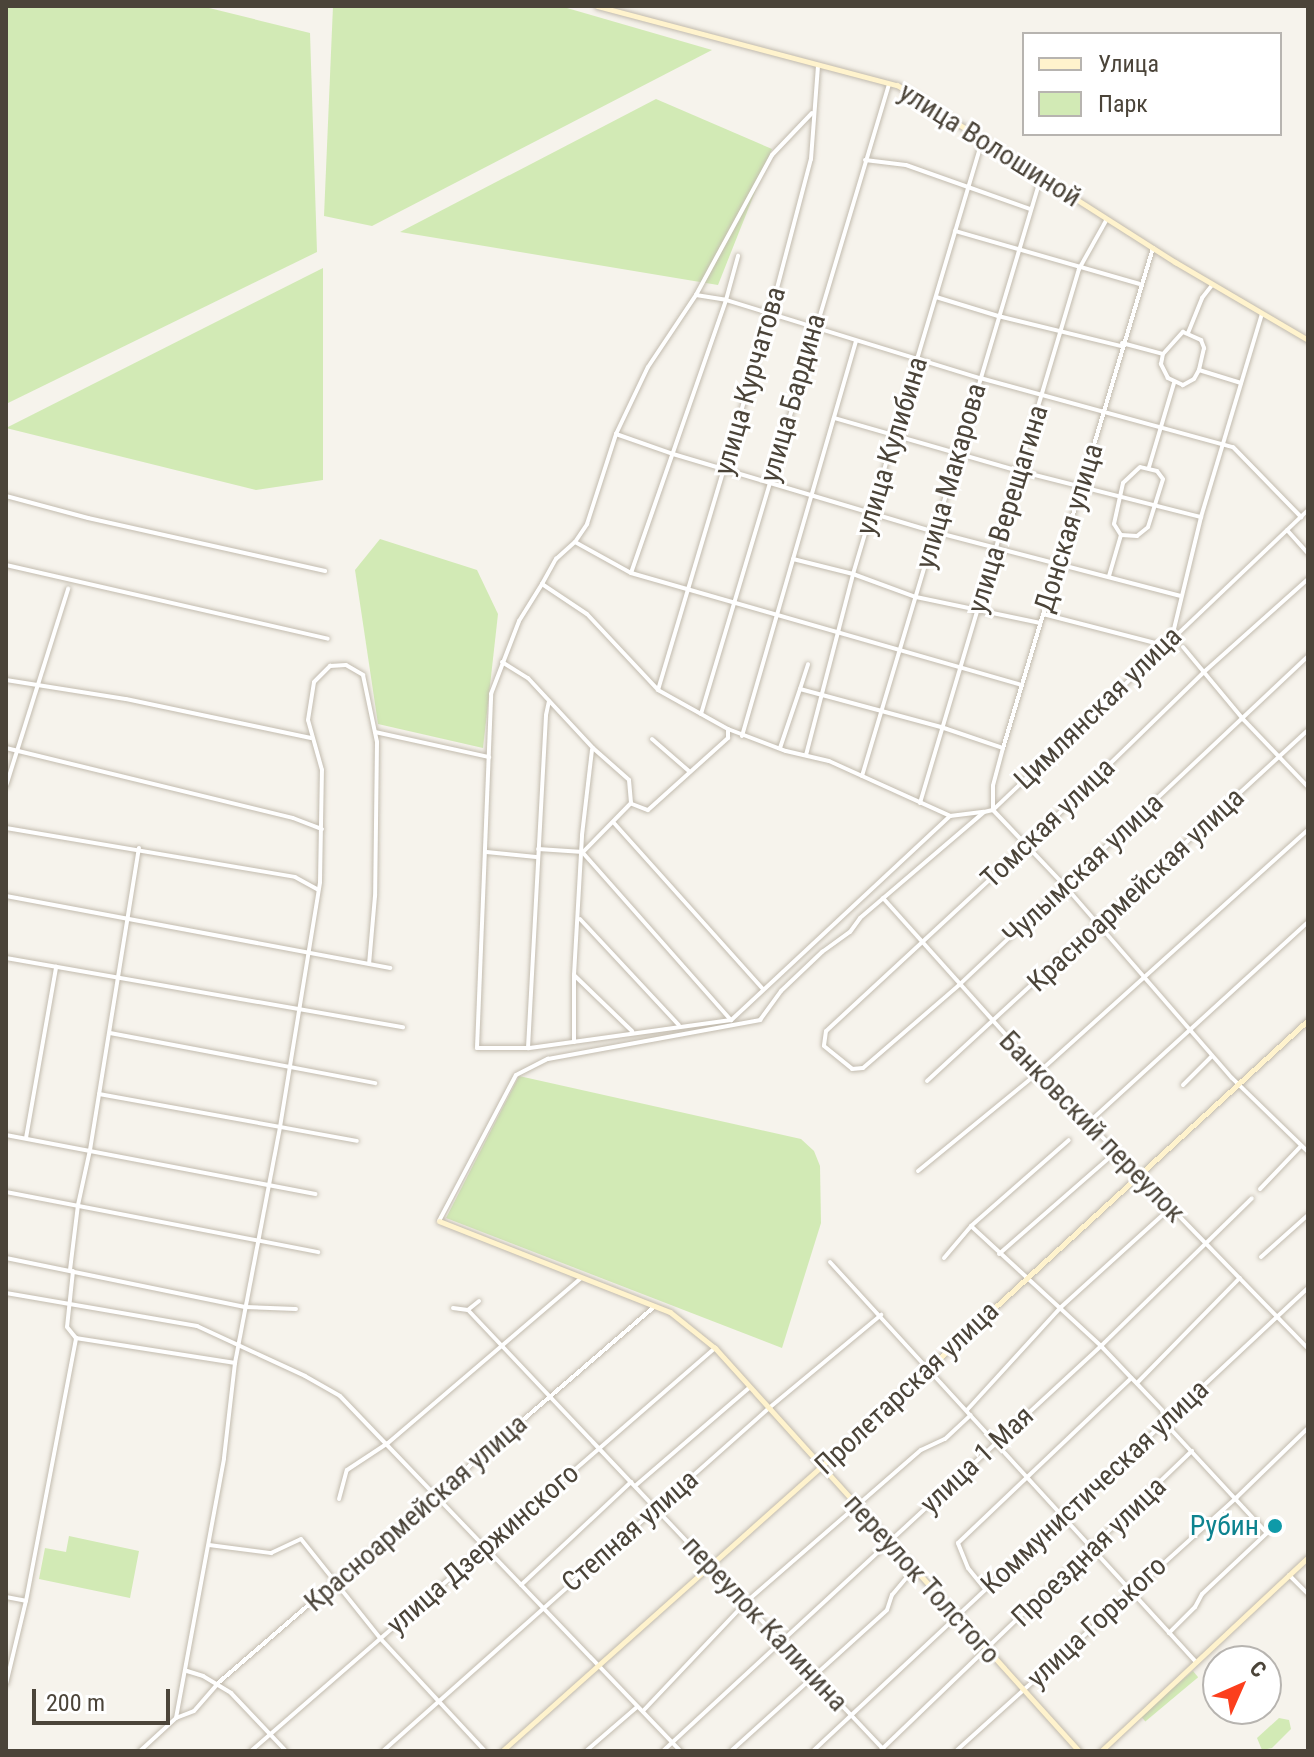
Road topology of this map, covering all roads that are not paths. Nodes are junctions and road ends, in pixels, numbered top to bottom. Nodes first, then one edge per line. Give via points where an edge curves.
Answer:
1 (597, 6) edge
2 (818, 66) junction
3 (889, 82) junction
4 (814, 111) junction
5 (983, 139) junction
6 (865, 160) junction
7 (1041, 176) junction
8 (969, 187) junction
9 (1030, 209) junction
10 (1107, 219) junction
11 (955, 231) junction
12 (1153, 248) junction
13 (1018, 251) junction
14 (738, 256) dead end
15 (1079, 269) junction
16 (1140, 284) junction
17 (1212, 285) junction
18 (696, 295) junction
19 (936, 297) junction
20 (726, 300) junction
21 (1262, 312) junction
22 (770, 315) junction
23 (998, 316) junction
24 (814, 328) junction
25 (1061, 331) junction
26 (1188, 333) junction
27 (1308, 340) edge
28 (856, 341) junction
29 (1121, 344) junction
30 (1163, 354) junction
31 (917, 359) junction
32 (1199, 370) junction
33 (980, 378) junction
34 (1174, 383) junction
35 (1241, 383) junction
36 (1042, 393) junction
37 (1104, 410) junction
38 (834, 418) junction
39 (1162, 427) junction
40 (616, 434) junction
41 (895, 435) junction
42 (1223, 444) junction
43 (673, 454) junction
44 (957, 454) junction
45 (1149, 467) junction
46 (725, 470) junction
47 (1019, 471) junction
48 (768, 483) junction
49 (1080, 487) junction
50 (812, 495) junction
51 (6, 496) edge
52 (1119, 496) junction
53 (1155, 505) junction
54 (1308, 510) edge
55 (872, 514) junction
56 (1201, 517) junction
57 (1301, 517) junction
58 (1287, 530) junction
59 (935, 532) junction
60 (1121, 535) junction
61 (575, 542) junction
62 (995, 548) junction
63 (1308, 553) edge
64 (793, 559) junction
65 (1058, 564) junction
66 (6, 565) edge
67 (325, 571) dead end
68 (631, 573) junction
69 (853, 574) junction
70 (1109, 576) junction
71 (1308, 579) edge
72 (542, 584) junction
73 (68, 589) dead end
74 (689, 590) junction
75 (1181, 596) junction
76 (916, 597) junction
77 (733, 603) junction
78 (978, 610) junction
79 (1043, 614) junction
80 (776, 616) junction
81 (1040, 623) junction
82 (839, 633) junction
83 (1173, 635) junction
84 (328, 639) dead end
85 (1163, 645) junction
86 (1183, 647) dead end
87 (899, 651) junction
88 (1308, 656) edge
89 (502, 662) junction
90 (808, 664) dead end
91 (960, 669) junction
92 (1204, 672) junction
93 (6, 680) edge
94 (1022, 685) junction
95 (39, 687) junction
96 (800, 689) junction
97 (658, 690) junction
98 (822, 696) junction
99 (549, 701) junction
100 (882, 712) junction
101 (701, 714) junction
102 (1243, 719) junction
103 (941, 727) junction
104 (728, 729) junction
105 (1308, 730) edge
106 (375, 732) junction
107 (742, 736) junction
108 (311, 738) junction
109 (652, 739) dead end
110 (6, 748) edge
111 (593, 748) junction
112 (780, 748) junction
113 (1003, 748) junction
114 (18, 751) junction
115 (806, 755) junction
116 (490, 757) junction
117 (1278, 758) junction
118 (690, 772) junction
119 (862, 776) junction
120 (6, 786) edge
121 (1308, 787) edge
122 (631, 803) junction
123 (920, 803) junction
124 (993, 810) junction
125 (984, 812) junction
126 (950, 816) junction
127 (614, 823) junction
128 (6, 828) edge
129 (322, 829) junction
130 (1308, 830) edge
131 (1026, 846) junction
132 (139, 848) junction
133 (538, 849) junction
134 (486, 852) junction
135 (583, 852) junction
136 (537, 857) junction
137 (1065, 886) junction
138 (318, 890) junction
139 (6, 896) edge
140 (883, 898) junction
141 (127, 918) junction
142 (580, 918) junction
143 (1308, 922) edge
144 (1098, 926) junction
145 (921, 943) junction
146 (309, 952) junction
147 (6, 958) edge
148 (369, 964) junction
149 (56, 967) junction
150 (390, 968) dead end
151 (574, 975) junction
152 (117, 978) junction
153 (1144, 979) junction
154 (959, 985) junction
155 (762, 988) junction
156 (300, 1008) junction
157 (731, 1020) junction
158 (1308, 1020) edge
159 (993, 1023) junction
160 (679, 1025) junction
161 (403, 1027) dead end
162 (1189, 1031) junction
163 (633, 1032) junction
164 (110, 1033) junction
165 (574, 1042) junction
166 (528, 1048) junction
167 (1212, 1056) junction
168 (290, 1067) junction
169 (852, 1069) joint
170 (1039, 1072) junction
171 (927, 1081) dead end
172 (375, 1083) dead end
173 (1183, 1085) dead end
174 (1238, 1085) junction
175 (99, 1094) junction
176 (1089, 1122) junction
177 (280, 1127) junction
178 (6, 1135) edge
179 (26, 1139) junction
180 (1069, 1140) dead end
181 (357, 1141) dead end
182 (1301, 1146) junction
183 (90, 1150) junction
184 (1116, 1152) junction
185 (1308, 1152) edge
186 (918, 1171) dead end
187 (1138, 1176) junction
188 (269, 1185) junction
189 (1260, 1189) dead end
190 (6, 1192) edge
191 (315, 1194) dead end
192 (1252, 1198) dead end
193 (78, 1205) junction
194 (1169, 1208) junction
195 (1308, 1215) edge
196 (439, 1221) joint
197 (971, 1226) junction
198 (259, 1240) junction
199 (1205, 1245) junction
200 (318, 1252) dead end
201 (1001, 1252) junction
202 (1261, 1257) dead end
203 (6, 1258) edge
204 (944, 1258) dead end
205 (830, 1262) dead end
206 (71, 1270) junction
207 (583, 1277) junction
208 (1240, 1278) junction
209 (1025, 1280) junction
210 (1308, 1288) edge
211 (6, 1293) edge
212 (479, 1301) dead end
213 (71, 1306) junction
214 (655, 1306) junction
215 (245, 1307) junction
216 (453, 1308) dead end
217 (1060, 1308) junction
218 (296, 1309) dead end
219 (468, 1310) junction
220 (881, 1315) junction
221 (1278, 1315) junction
222 (76, 1338) junction
223 (502, 1344) junction
224 (240, 1345) junction
225 (1101, 1346) junction
226 (715, 1348) junction
227 (1308, 1349) edge
228 (235, 1363) junction
229 (929, 1369) junction
230 (1131, 1378) junction
231 (1137, 1383) junction
232 (750, 1387) junction
233 (551, 1396) junction
234 (769, 1408) junction
235 (967, 1410) junction
236 (971, 1415) junction
237 (1165, 1423) junction
238 (1308, 1428) edge
239 (388, 1443) junction
240 (996, 1443) junction
241 (600, 1448) junction
242 (1192, 1451) junction
243 (821, 1467) junction
244 (1027, 1477) junction
245 (633, 1484) junction
246 (438, 1494) junction
247 (1237, 1497) junction
248 (339, 1499) dead end
249 (858, 1508) junction
250 (657, 1509) junction
251 (1063, 1516) junction
252 (889, 1542) junction
253 (208, 1544) junction
254 (485, 1545) junction
255 (1092, 1548) junction
256 (1308, 1557) edge
257 (712, 1566) junction
258 (913, 1570) junction
259 (1289, 1575) junction
260 (335, 1583) junction
261 (521, 1585) junction
262 (985, 1589) junction
263 (1130, 1590) junction
264 (1308, 1594) edge
265 (6, 1597) edge
266 (26, 1601) junction
267 (746, 1602) junction
268 (543, 1608) junction
269 (956, 1616) junction
270 (1169, 1633) junction
271 (380, 1638) junction
272 (783, 1642) junction
273 (988, 1651) junction
274 (1196, 1662) junction
275 (599, 1667) junction
276 (186, 1671) junction
277 (814, 1676) junction
278 (218, 1683) junction
279 (6, 1684) edge
280 (1024, 1690) junction
281 (438, 1700) junction
282 (637, 1707) junction
283 (643, 1711) junction
284 (851, 1715) junction
285 (176, 1718) junction
286 (270, 1734) junction
287 (672, 1742) junction
288 (882, 1750) edge
289 (140, 1751) edge
290 (251, 1751) edge
291 (286, 1751) edge
292 (383, 1751) edge
293 (485, 1751) edge
294 (502, 1751) edge
295 (586, 1751) edge
296 (663, 1751) edge
297 (681, 1751) edge
298 (731, 1751) edge
299 (813, 1751) edge
300 (956, 1751) edge
301 (1079, 1751) edge
302 (1101, 1751) edge

1 - 2 street, улица Волошиной
2 - 3 street, улица Волошиной
2 - 4 street, улица Курчатова
3 - 5 street, улица Волошиной
3 - 6 street, улица Бардина
4 - 18 street via 772,155
4 - 22 street, улица Курчатова via 811,159
5 - 7 street, улица Волошиной
5 - 8 street, улица Кулибина
6 - 8 street via 906,165
6 - 24 street, улица Бардина
7 - 9 street, улица Макарова
7 - 10 street, улица Волошиной
8 - 9 street
8 - 11 street, улица Кулибина
9 - 13 street, улица Макарова
10 - 12 street, улица Волошиной
10 - 15 street, улица Верещагина
11 - 13 street
11 - 19 street, улица Кулибина
12 - 16 street, Донская улица
12 - 17 street, улица Волошиной
13 - 15 street
13 - 23 street, улица Макарова
14 - 20 street
15 - 16 street
15 - 25 street, улица Верещагина
16 - 29 street, Донская улица
17 - 21 street, улица Волошиной
17 - 26 street
18 - 20 street
18 - 40 street via 648,367
19 - 23 street
19 - 31 street, улица Кулибина
20 - 22 street
20 - 43 street
21 - 27 street, улица Волошиной
21 - 35 street
22 - 24 street
22 - 46 street, улица Курчатова
23 - 25 street
23 - 33 street, улица Макарова
24 - 28 street
24 - 48 street, улица Бардина
25 - 29 street
25 - 36 street, улица Верещагина
26 - 30 street via 1177,337
26 - 32 street via 1203,345
28 - 31 street
28 - 38 street
29 - 30 street
29 - 37 street, Донская улица
30 - 34 street via 1163,370
31 - 33 street
31 - 41 street, улица Кулибина
32 - 34 street via 1189,383
32 - 35 street
33 - 36 street
33 - 44 street, улица Макарова
34 - 39 street
35 - 42 street
36 - 37 street
36 - 47 street, улица Верещагина
37 - 39 street
37 - 49 street, Донская улица
38 - 41 street
38 - 50 street
39 - 42 street
39 - 45 street
40 - 43 street
40 - 61 street via 587,524
41 - 44 street
41 - 55 street, улица Кулибина
42 - 56 street
42 - 57 street via 1233,447
43 - 46 street
43 - 68 street
44 - 47 street
44 - 59 street, улица Макарова
45 - 52 street via 1130,474
45 - 53 street via 1163,479
46 - 48 street
46 - 74 street, улица Курчатова
47 - 49 street
47 - 62 street, улица Верещагина
48 - 50 street
48 - 77 street, улица Бардина
49 - 52 street
49 - 65 street, Донская улица
50 - 55 street
50 - 64 street
51 - 67 street
52 - 53 street
52 - 60 street via 1114,524
53 - 56 street
53 - 60 street via 1148,527 1137,536
54 - 57 street, Цимлянская улица
55 - 59 street
55 - 69 street, улица Кулибина
56 - 75 street
57 - 58 street, Цимлянская улица
58 - 63 street
58 - 83 street, Цимлянская улица
59 - 62 street
59 - 76 street, улица Макарова
60 - 70 street
61 - 68 street
61 - 72 street via 556,559
62 - 65 street
62 - 78 street, улица Верещагина
64 - 69 street
64 - 80 street
65 - 70 street
65 - 79 street, Донская улица
66 - 84 street
68 - 74 street
69 - 76 street
69 - 82 street, улица Кулибина
70 - 75 street
71 - 92 street, Томская улица
72 - 89 street
72 - 97 street via 587,614
73 - 95 street
74 - 77 street
74 - 97 street, улица Курчатова
75 - 83 street
76 - 78 street
76 - 87 street, улица Макарова
77 - 80 street
77 - 101 street, улица Бардина
78 - 81 street
78 - 91 street, улица Верещагина
79 - 81 street, Донская улица
79 - 85 street
80 - 82 street
80 - 107 street
81 - 94 street, Донская улица
82 - 87 street
82 - 98 street, улица Кулибина
83 - 85 street, Цимлянская улица
85 - 124 street, Цимлянская улица
86 - 92 street
87 - 91 street
87 - 100 street, улица Макарова
88 - 102 street, Чулымская улица
89 - 99 street via 528,678
89 - 116 street via 491,694
90 - 96 street
91 - 94 street
91 - 103 street, улица Верещагина
92 - 102 street
92 - 131 street, Томская улица
93 - 95 street
94 - 113 street, Донская улица
95 - 108 street via 126,699
95 - 114 street
96 - 98 street
96 - 112 street
97 - 101 street
98 - 100 street
98 - 115 street, улица Кулибина
99 - 111 street
99 - 133 street
100 - 103 street
100 - 119 street, улица Макарова
101 - 104 street
102 - 117 street
102 - 137 street, Чулымская улица
103 - 113 street
103 - 123 street, улица Верещагина
104 - 107 street
104 - 118 street via 728,738
105 - 117 street, Красноармейская улица
106 - 108 street via 363,675 346,665 330,666 314,682
106 - 116 street
106 - 148 street via 375,896
107 - 112 street
108 - 129 street via 322,770
109 - 118 street
110 - 114 street
111 - 122 street via 629,780
111 - 135 street
112 - 115 street
113 - 124 street, Донская улица
114 - 120 street
114 - 129 street
115 - 119 street
116 - 134 street
117 - 121 street
117 - 144 street, Красноармейская улица
118 - 122 street via 648,810
119 - 123 street
122 - 127 street
123 - 126 street
124 - 125 street, Цимлянская улица
124 - 131 street
125 - 126 street
125 - 140 street, Цимлянская улица
126 - 155 street
127 - 135 street
127 - 155 street
128 - 132 street
129 - 138 street
130 - 153 street
131 - 137 street
131 - 145 street, Томская улица
132 - 138 street via 295,877
132 - 141 street
133 - 135 street
133 - 136 street
134 - 136 street
134 - 166 street via 477,1048
135 - 142 street
135 - 157 street
136 - 166 street
137 - 144 street
137 - 154 street, Чулымская улица
138 - 146 street
139 - 141 street
140 - 145 street, Банковский переулок
140 - 196 street, Цимлянская улица via 781,991 760,1020 525,1067 509,1084
141 - 146 street
141 - 152 street
142 - 151 street
142 - 160 street
143 - 162 street
144 - 153 street
144 - 159 street, Красноармейская улица
145 - 154 street, Банковский переулок
145 - 169 street, Томская улица via 826,1031 824,1046
146 - 148 street
146 - 156 street
147 - 149 street
148 - 150 street
149 - 152 street
149 - 179 street
151 - 163 street
151 - 165 street
152 - 156 street
152 - 164 street
153 - 162 street
153 - 170 street
154 - 159 street, Банковский переулок
154 - 169 street, Чулымская улица via 863,1068
155 - 157 street
156 - 161 street
156 - 168 street
157 - 160 street
158 - 174 street, Пролетарская улица
159 - 170 street, Банковский переулок
159 - 171 street, Красноармейская улица
160 - 163 street
162 - 167 street
162 - 176 street
163 - 165 street
164 - 168 street
164 - 175 street
165 - 166 street
167 - 173 street
167 - 174 street
168 - 172 street
168 - 177 street
170 - 176 street, Банковский переулок
170 - 186 street
174 - 182 street
174 - 187 street, Пролетарская улица
175 - 177 street
175 - 183 street
176 - 184 street, Банковский переулок
177 - 181 street
177 - 188 street
178 - 179 street
179 - 183 street
180 - 197 street
182 - 185 street
182 - 189 street
183 - 188 street
183 - 193 street
184 - 187 street, Банковский переулок
184 - 201 street
187 - 194 street, Банковский переулок
187 - 209 street, Пролетарская улица
188 - 191 street
188 - 198 street
190 - 193 street
192 - 199 street, улица 1 Мая
193 - 198 street
193 - 206 street
194 - 199 street, Банковский переулок
194 - 217 street
195 - 202 street
196 - 207 street, переулок Толстого
197 - 201 street
197 - 204 street
198 - 200 street
198 - 215 street
199 - 208 street, Банковский переулок
199 - 225 street, улица 1 Мая
201 - 209 street
203 - 206 street
205 - 220 street
206 - 213 street
206 - 215 street
207 - 214 street, переулок Толстого
207 - 223 street
208 - 221 street, Банковский переулок
208 - 231 street
209 - 217 street
209 - 229 street, Пролетарская улица
210 - 221 street, Коммунистическая улица
211 - 213 street
212 - 219 street
213 - 222 street via 67,1331
213 - 224 street via 197,1326
214 - 226 street, переулок Толстого
214 - 233 street, Красноармейская улица
215 - 218 street
215 - 224 street
216 - 219 street
217 - 225 street
217 - 235 street
219 - 223 street, переулок Калинина
220 - 229 street
220 - 234 street, Степная улица
221 - 227 street, Банковский переулок
221 - 237 street, Коммунистическая улица
222 - 228 street
222 - 266 street
223 - 233 street, переулок Калинина
223 - 239 street
224 - 228 street
224 - 239 street via 340,1396
225 - 230 street
225 - 240 street, улица 1 Мая
226 - 232 street, переулок Толстого
226 - 241 street, улица Дзержинского
228 - 253 street via 227,1444
229 - 235 street
229 - 243 street, Пролетарская улица
230 - 231 street
230 - 244 street
231 - 237 street via 1162,1410
232 - 234 street, переулок Толстого
232 - 245 street
233 - 241 street, переулок Калинина
233 - 246 street, Красноармейская улица
234 - 243 street, переулок Толстого
234 - 250 street, Степная улица
235 - 236 street
236 - 240 street
236 - 249 street via 945,1439 921,1450
237 - 242 street
237 - 251 street, Коммунистическая улица
238 - 247 street, улица Горького
239 - 246 street
239 - 248 street via 347,1470
240 - 244 street
240 - 252 street, улица 1 Мая
241 - 245 street, переулок Калинина
241 - 254 street, улица Дзержинского
242 - 247 street
242 - 255 street, Проездная улица
243 - 249 street, переулок Толстого
243 - 257 street, Пролетарская улица
244 - 251 street
244 - 262 street via 958,1543 968,1568
245 - 250 street, переулок Калинина
245 - 261 street
246 - 254 street
246 - 260 street, Красноармейская улица
247 - 263 street, улица Горького
247 - 270 street via 1267,1533
249 - 252 street, переулок Толстого
249 - 267 street
250 - 257 street, переулок Калинина
250 - 268 street, Степная улица
251 - 255 street
251 - 262 street, Коммунистическая улица
252 - 258 street, переулок Толстого
252 - 272 street, улица 1 Мая
253 - 260 street via 271,1553 301,1539
253 - 276 street
254 - 261 street
254 - 271 street, улица Дзержинского
255 - 263 street
255 - 273 street, Проездная улица
256 - 259 street
257 - 267 street, переулок Калинина
257 - 275 street, Пролетарская улица
258 - 269 street, переулок Толстого
258 - 277 street via 887,1610
259 - 264 street
259 - 274 street
260 - 271 street
260 - 278 street, Красноармейская улица
261 - 268 street
262 - 269 street, Коммунистическая улица
263 - 270 street
263 - 280 street, улица Горького
265 - 266 street
266 - 279 street
267 - 272 street, переулок Калинина
267 - 283 street
268 - 275 street
268 - 281 street, Степная улица
269 - 273 street, переулок Толстого
269 - 284 street, Коммунистическая улица
270 - 274 street
271 - 281 street
271 - 286 street, улица Дзержинского
272 - 277 street, переулок Калинина
272 - 287 street, улица 1 Мая
273 - 280 street, переулок Толстого
273 - 288 street, Проездная улица
274 - 302 street
275 - 282 street
275 - 294 street, Пролетарская улица
276 - 278 street
276 - 285 street
277 - 284 street, переулок Калинина
277 - 298 street
278 - 285 street, Красноармейская улица via 194,1711
278 - 286 street
280 - 300 street, улица Горького
280 - 301 street, переулок Толстого
281 - 292 street, Степная улица
281 - 293 street
282 - 283 street
282 - 295 street
283 - 287 street
284 - 288 street, переулок Калинина
284 - 299 street, Коммунистическая улица
285 - 289 street, Красноармейская улица
286 - 290 street, улица Дзержинского
286 - 291 street
287 - 296 street, улица 1 Мая
287 - 297 street

